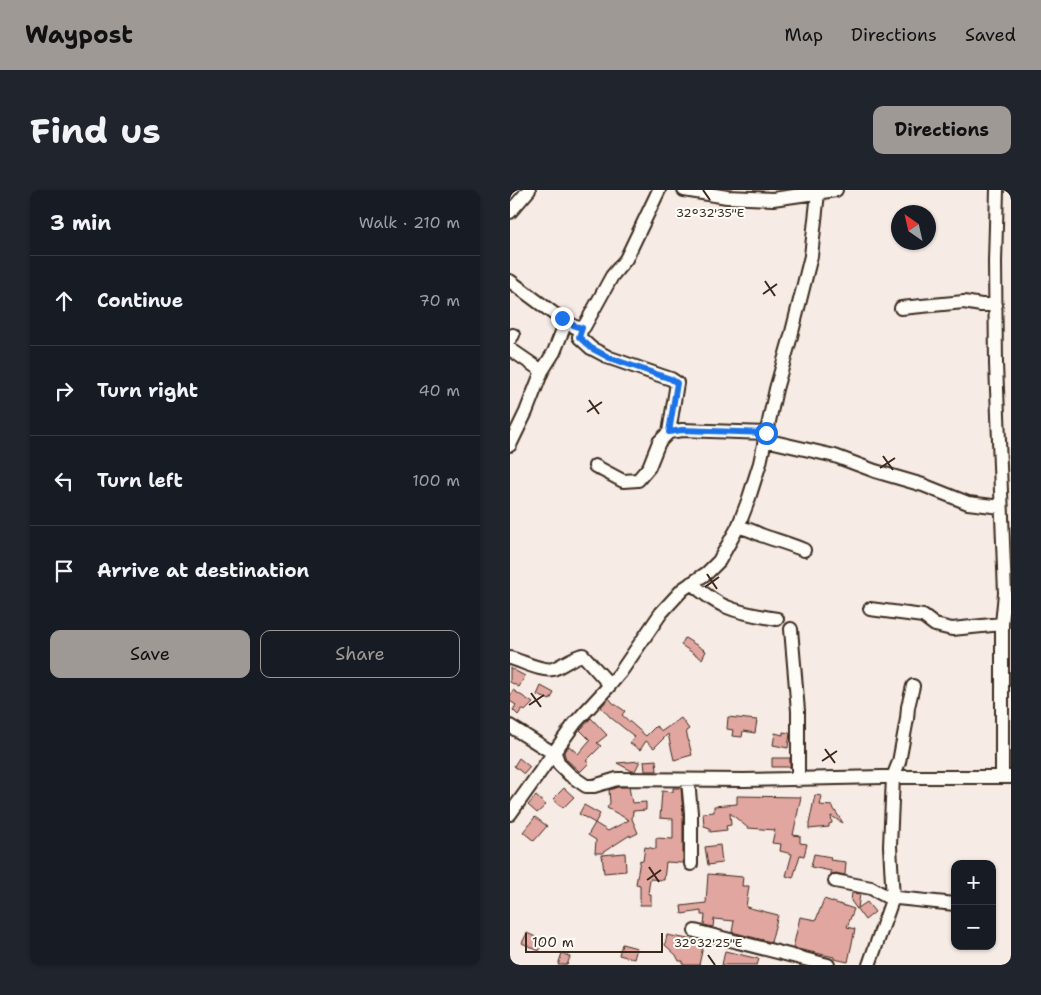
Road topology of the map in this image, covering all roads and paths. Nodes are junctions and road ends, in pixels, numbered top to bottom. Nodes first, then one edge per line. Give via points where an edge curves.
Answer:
1 (529, 190) edge
2 (659, 190) edge
3 (688, 190) edge
4 (836, 190) edge
5 (997, 190) edge
6 (818, 193) junction
7 (510, 212) edge
8 (510, 281) edge
9 (996, 305) junction
10 (901, 308) dead end
11 (568, 322) junction
12 (582, 328) junction
13 (510, 349) edge
14 (542, 371) junction
15 (1005, 389) edge
16 (669, 432) junction
17 (766, 437) junction
18 (510, 445) edge
19 (595, 466) dead end
20 (1001, 507) junction
21 (738, 527) junction
22 (804, 550) dead end
23 (691, 583) junction
24 (870, 609) dead end
25 (777, 619) dead end
26 (1002, 624) junction
27 (791, 629) dead end
28 (510, 658) edge
29 (610, 685) junction
30 (913, 686) dead end
31 (510, 726) edge
32 (554, 752) junction
33 (893, 777) junction
34 (1007, 777) edge
35 (688, 780) junction
36 (798, 780) junction
37 (510, 814) edge
38 (690, 864) dead end
39 (835, 881) dead end
40 (893, 900) junction
41 (951, 904) edge
42 (695, 931) dead end
43 (828, 965) edge
44 (868, 965) edge

1 - 7 street
2 - 12 street via 626,259 612,276
3 - 6 street via 773,200
4 - 6 street
5 - 9 street
6 - 17 street via 811,256
8 - 11 street
9 - 10 street via 964,302
9 - 15 street via 996,364
11 - 12 street
11 - 14 street
12 - 16 street via 579,337 591,348 677,383
13 - 14 street
14 - 18 street
15 - 20 street
16 - 17 street via 682,430
16 - 19 street via 659,442 638,480 623,481
17 - 20 street via 836,456 968,503
17 - 21 street
20 - 26 street via 1005,593
21 - 22 street
21 - 23 street via 719,561
23 - 25 street via 726,607
23 - 29 street via 661,613
24 - 26 street via 923,616 935,625 952,629
26 - 34 street
27 - 36 street via 798,711
28 - 29 street via 541,669 552,669 583,655
29 - 32 street
30 - 33 street via 899,762
31 - 32 street
32 - 35 street via 570,776 586,786 617,779
32 - 37 street
33 - 34 street
33 - 36 street
33 - 40 street via 890,846
35 - 36 street
35 - 38 street
39 - 40 street via 871,888
40 - 41 street
40 - 44 street
42 - 43 street

